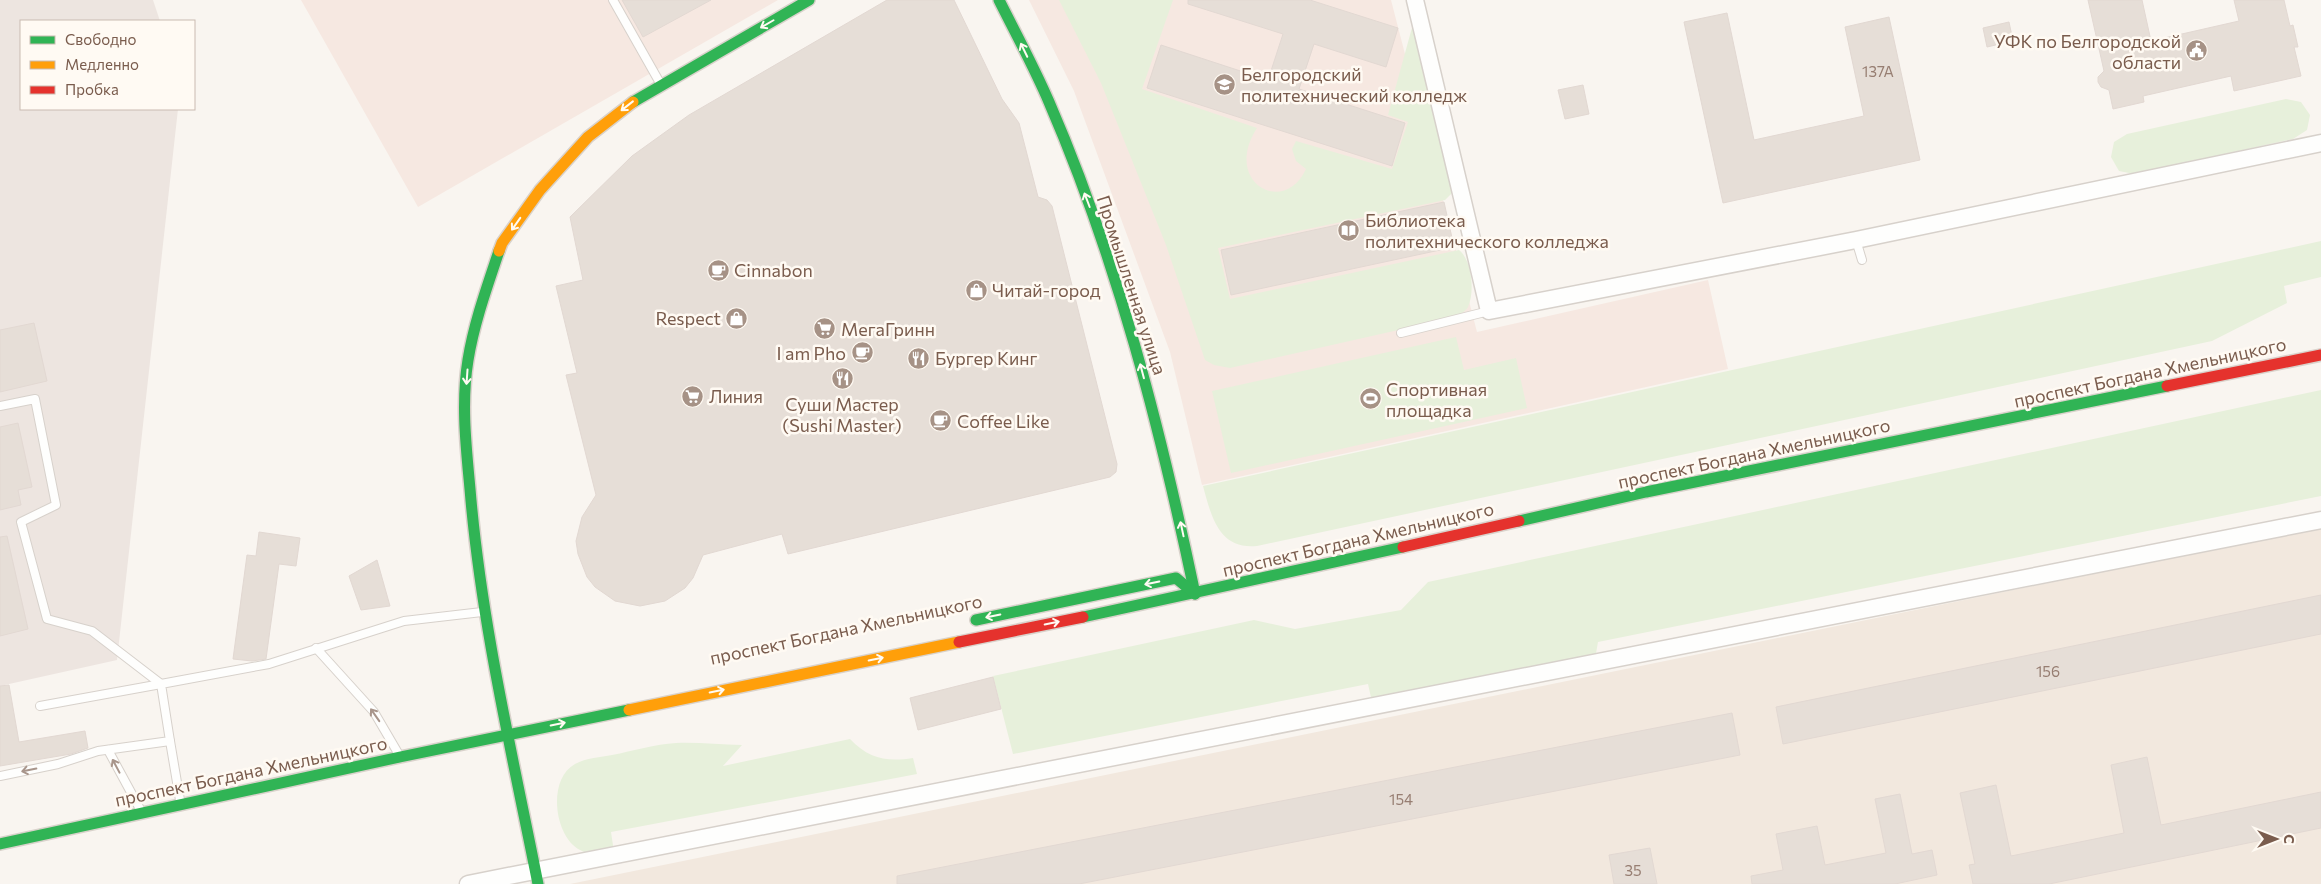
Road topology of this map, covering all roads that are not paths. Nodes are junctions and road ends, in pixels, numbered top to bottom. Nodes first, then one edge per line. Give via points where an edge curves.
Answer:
1 (613, 0) edge
2 (809, 0) edge
3 (999, 0) edge
4 (1415, 0) edge
5 (660, 84) junction
6 (2321, 143) edge
7 (1856, 240) junction
8 (1862, 260) dead end
9 (1489, 312) junction
10 (1401, 333) dead end
11 (2321, 355) edge
12 (0, 406) edge
13 (2321, 520) edge
14 (1195, 594) junction
15 (487, 611) junction
16 (964, 622) dead end
17 (316, 648) junction
18 (161, 684) junction
19 (40, 706) dead end
20 (517, 722) dead end
21 (510, 734) junction
22 (170, 740) junction
23 (108, 750) junction
24 (400, 756) junction
25 (0, 776) edge
26 (181, 805) junction
27 (142, 813) junction
28 (0, 844) edge
29 (537, 878) edge
30 (468, 884) edge

1 - 5 lane
2 -> 5 main road
14 -> 3 main road, Промышленная улица via 1174,494 1134,343 1096,224 1054,114
4 - 9 street
5 -> 15 main road via 588,136 540,190 502,243 481,304 468,361 464,418 475,549
6 - 7 street
7 - 8 lane
7 - 9 street
9 - 10 lane
11 - 14 main road, проспект Богдана Хмельницкого via 1646,492
12 - 18 lane via 35,399 56,505 21,522 47,619 92,631
13 - 29 street
14 -> 16 main road, проспект Богдана Хмельницкого via 1176,578
21 -> 14 main road, проспект Богдана Хмельницкого
15 - 17 lane via 404,622
15 - 21 main road via 495,668
17 - 18 lane via 269,664
24 -> 17 lane via 374,712
18 - 19 lane
18 - 22 lane
20 - 21 main road
21 - 24 main road, проспект Богдана Хмельницкого
21 - 29 main road
22 - 23 lane
22 - 26 lane
23 -> 25 lane
27 -> 23 lane
24 - 26 main road, проспект Богдана Хмельницкого
26 - 27 main road, проспект Богдана Хмельницкого
27 - 28 main road, проспект Богдана Хмельницкого
29 - 30 street

